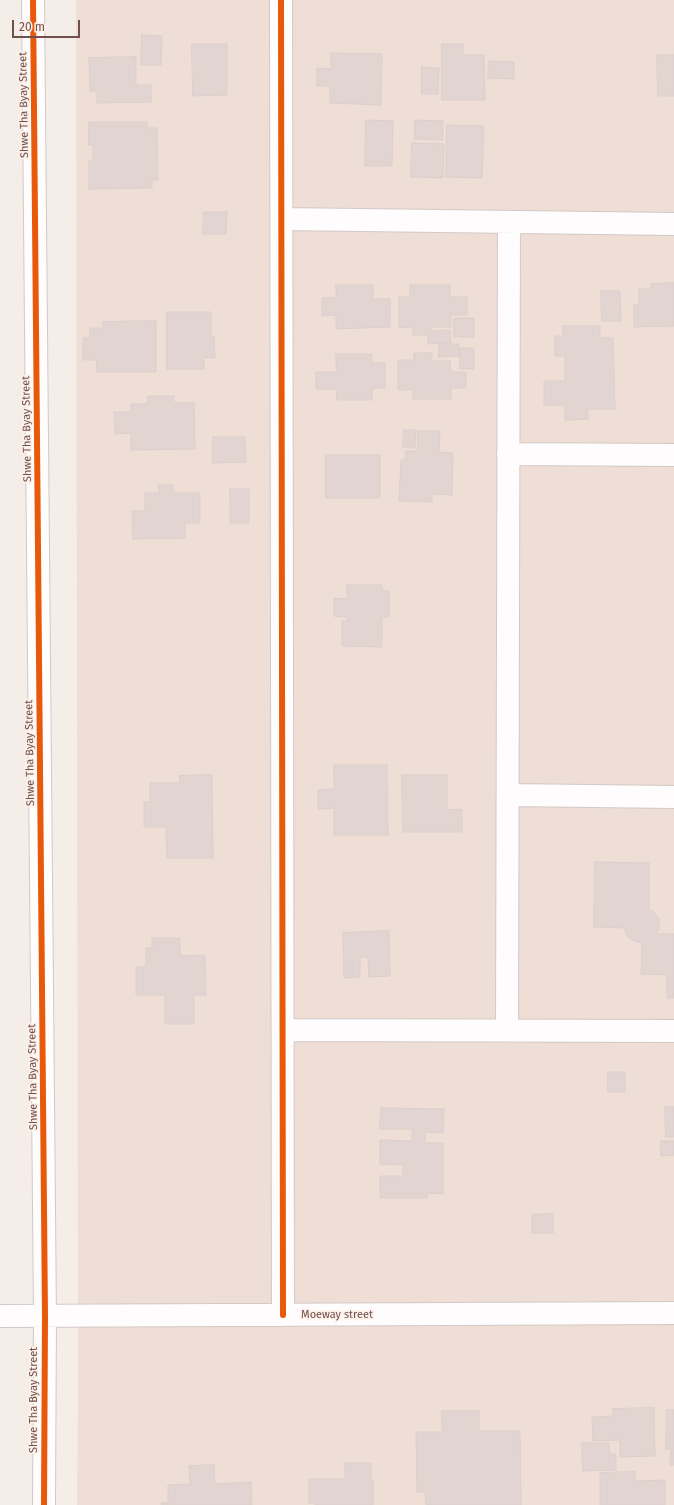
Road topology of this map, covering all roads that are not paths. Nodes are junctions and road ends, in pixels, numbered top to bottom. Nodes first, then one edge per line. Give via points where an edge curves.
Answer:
1 (33, 0) edge
2 (282, 0) edge
3 (282, 219) junction
4 (509, 222) junction
5 (674, 224) edge
6 (508, 454) junction
7 (674, 456) edge
8 (508, 795) junction
9 (674, 796) edge
10 (283, 1030) junction
11 (508, 1030) junction
12 (674, 1031) edge
13 (674, 1313) edge
14 (283, 1315) junction
15 (0, 1316) edge
16 (45, 1316) junction
17 (44, 1505) edge

1 - 16 street, Shwe Tha Byay Street
2 - 3 street
3 - 4 street
3 - 10 street
4 - 5 street
4 - 6 street
6 - 7 street
6 - 8 street
8 - 9 street
8 - 11 street
10 - 11 street
10 - 14 street
11 - 12 street
13 - 14 street, Moeway street
14 - 16 street, Moeway street
15 - 16 street, Moeway street
16 - 17 street, Shwe Tha Byay Street

